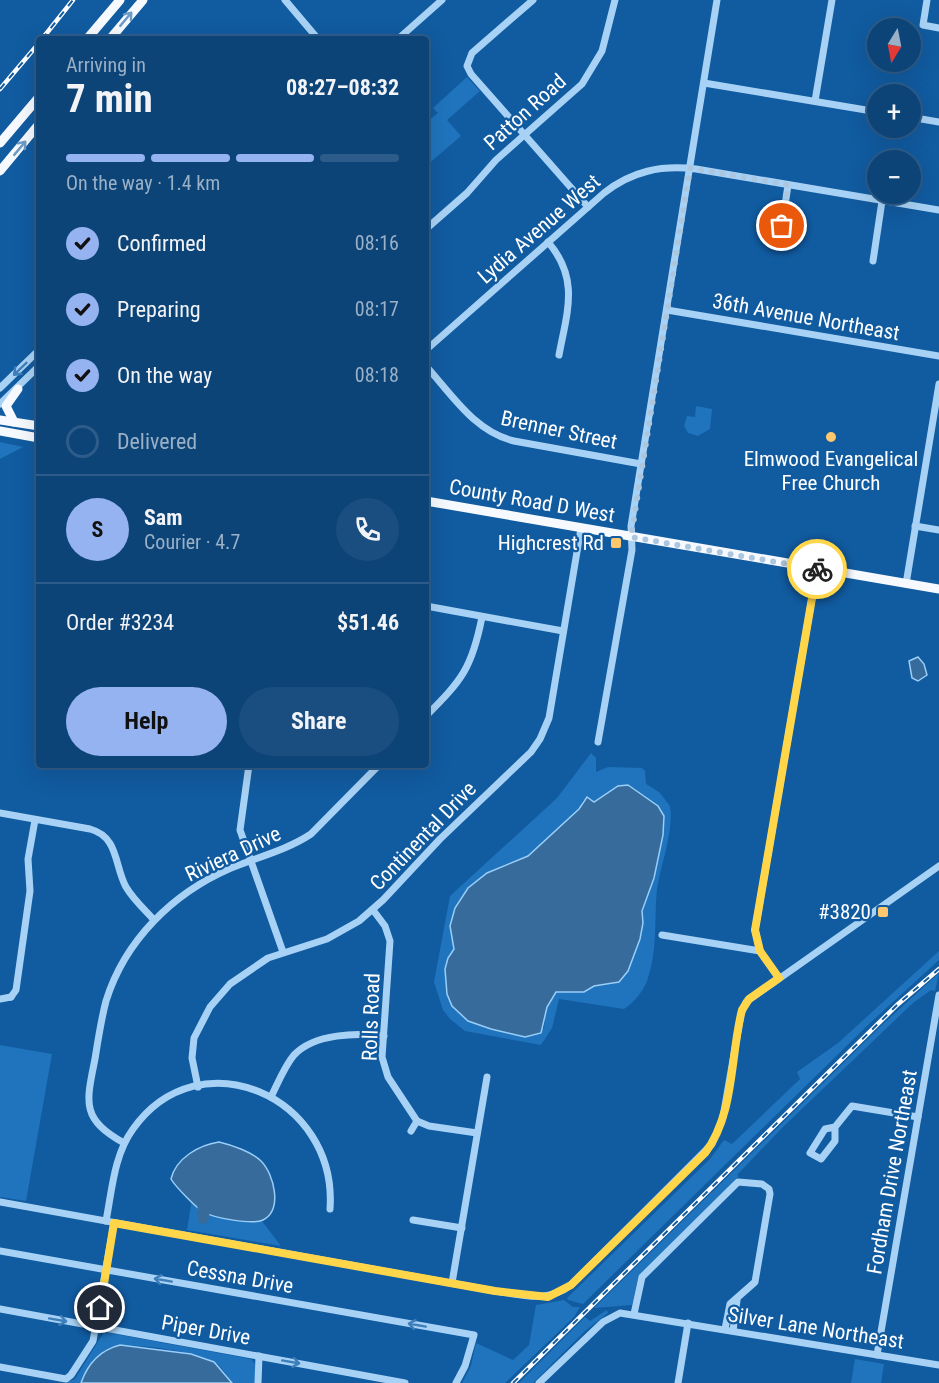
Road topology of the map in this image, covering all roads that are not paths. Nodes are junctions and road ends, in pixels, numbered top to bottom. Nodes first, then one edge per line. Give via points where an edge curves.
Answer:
1 (120, 0) edge
2 (143, 0) edge
3 (285, 0) edge
4 (442, 0) edge
5 (532, 0) edge
6 (615, 0) edge
7 (717, 0) edge
8 (832, 0) edge
9 (927, 0) edge
10 (939, 28) edge
11 (90, 36) edge
12 (113, 36) edge
13 (315, 36) edge
14 (401, 36) edge
15 (704, 83) junction
16 (36, 101) edge
17 (815, 101) junction
18 (867, 110) edge
19 (921, 119) edge
20 (939, 122) edge
21 (36, 128) edge
22 (525, 135) junction
23 (0, 143) edge
24 (690, 168) junction
25 (0, 171) edge
26 (788, 185) junction
27 (867, 198) edge
28 (882, 204) edge
29 (901, 204) edge
30 (588, 207) junction
31 (939, 210) edge
32 (429, 226) edge
33 (548, 242) junction
34 (779, 246) dead end
35 (873, 261) dead end
36 (667, 310) junction
37 (429, 347) edge
38 (36, 353) edge
39 (559, 355) dead end
40 (939, 356) edge
41 (36, 369) edge
42 (429, 369) edge
43 (939, 384) edge
44 (0, 388) edge
45 (18, 389) junction
46 (0, 404) edge
47 (0, 420) edge
48 (14, 422) junction
49 (36, 426) edge
50 (0, 431) edge
51 (36, 437) edge
52 (929, 440) junction
53 (939, 442) edge
54 (641, 464) junction
55 (429, 502) edge
56 (915, 526) junction
57 (581, 528) junction
58 (939, 530) edge
59 (631, 537) junction
60 (817, 569) junction
61 (906, 584) junction
62 (939, 589) edge
63 (429, 607) edge
64 (482, 617) junction
65 (563, 631) junction
66 (429, 713) edge
67 (598, 742) dead end
68 (248, 768) edge
69 (376, 768) edge
70 (0, 813) edge
71 (35, 820) junction
72 (250, 861) junction
73 (939, 866) edge
74 (373, 910) junction
75 (154, 920) junction
76 (662, 935) dead end
77 (760, 951) junction
78 (283, 952) junction
79 (779, 978) junction
80 (939, 995) edge
81 (0, 999) edge
82 (384, 1036) junction
83 (487, 1077) dead end
84 (198, 1087) junction
85 (272, 1097) junction
86 (918, 1117) junction
87 (417, 1121) junction
88 (835, 1127) junction
89 (411, 1131) dead end
90 (477, 1133) junction
91 (124, 1143) junction
92 (0, 1202) edge
93 (330, 1209) dead end
94 (413, 1220) dead end
95 (106, 1221) junction
96 (114, 1223) junction
97 (462, 1228) junction
98 (0, 1251) edge
99 (107, 1270) junction
100 (452, 1283) junction
101 (0, 1309) edge
102 (634, 1314) junction
103 (688, 1323) junction
104 (97, 1327) junction
105 (729, 1330) junction
106 (877, 1355) junction
107 (259, 1356) junction
108 (939, 1365) edge
109 (0, 1367) edge
110 (258, 1383) edge
111 (405, 1383) edge
112 (456, 1383) edge
113 (539, 1383) edge
114 (678, 1383) edge

1 - 11 main road
12 -> 2 main road
3 - 13 street
4 - 14 street
5 - 22 street via 472,54 467,66
6 - 22 street, Patton Road via 602,51 590,74
7 - 15 street
8 - 17 street
9 - 10 street via 923,25
15 - 17 street
15 - 24 street
16 - 23 main road
17 - 18 street
19 - 20 street
25 -> 21 main road
22 - 30 street
22 - 32 street, Patton Road
24 - 26 street, Lydia Avenue West
24 - 30 street, Lydia Avenue West via 662,167 637,173 615,184
24 - 36 street
26 - 27 street, Lydia Avenue West
26 - 34 street
28 - 35 street
29 - 31 street, Lydia Avenue West
30 - 33 street, Lydia Avenue West
33 - 37 street, Lydia Avenue West
33 - 39 street via 564,263 569,284
36 - 40 street, 36th Avenue Northeast
36 - 54 street
38 -> 44 street
41 - 45 street
42 - 54 street, Brenner Street via 471,417 495,435
43 - 52 street
45 - 46 street
45 - 48 main road via 6,406
47 - 48 main road
48 - 49 main road
50 - 51 main road
52 - 53 street
52 - 56 street
54 - 59 street
55 - 57 main road, County Road D West
56 - 58 street
56 - 61 street
57 - 59 main road, County Road D West
57 - 65 street, Continental Drive
59 - 60 main road, County Road D West
59 - 67 street via 632,550
60 - 61 main road, County Road D West
60 - 77 street via 755,930
61 - 62 main road, County Road D West
63 - 64 street
64 - 65 street
64 - 66 street via 470,666
65 - 74 street, Continental Drive via 549,718 540,739
68 - 72 street via 239,823
69 - 72 street, Riviera Drive via 311,834
70 - 71 street
71 - 75 street via 97,831 108,839 126,886
71 - 81 street via 28,859 29,900 14,1000
72 - 75 street, Riviera Drive via 195,887
72 - 78 street
73 - 79 street
74 - 78 street, Continental Drive via 327,939
74 - 82 street, Rolls Road via 390,941
75 - 91 street, Riviera Drive via 130,951 111,988 87,1096 94,1121
76 - 77 street
77 - 79 street
78 - 84 street, Continental Drive via 242,974 210,1007 197,1029 192,1048
79 - 100 street via 744,1006 716,1137 705,1153 571,1285 539,1297
80 - 86 street, Fordham Drive Northeast
82 - 85 street via 339,1035 299,1051
82 - 87 street, Rolls Road via 385,1071
83 - 90 street
84 - 85 street via 231,1085
84 - 91 street via 153,1108
85 - 93 street via 296,1114 319,1145 330,1181
86 - 88 street via 852,1106
86 - 106 street, Fordham Drive Northeast
87 - 89 street
87 - 90 street
88 - 88 street via 825,1130 810,1153 821,1159 835,1141
90 - 97 street
91 - 95 street
92 - 95 street
94 - 97 street
95 - 96 street
96 - 99 street
96 - 100 street
97 - 100 street
98 - 99 street, Cessna Drive
99 - 104 street
112 -> 99 street, Cessna Drive via 474,1335
101 -> 104 street, Piper Drive
102 - 103 street, Silver Lane Northeast
102 - 105 street via 642,1277 741,1180 766,1185 770,1194 755,1282 730,1304
102 - 113 street via 610,1316
103 - 105 street, Silver Lane Northeast
103 - 114 street
104 - 107 street, Piper Drive
104 - 109 street via 93,1341 66,1379
105 - 106 street, Silver Lane Northeast
106 - 108 street, Silver Lane Northeast
107 - 110 street
107 -> 111 street, Piper Drive

